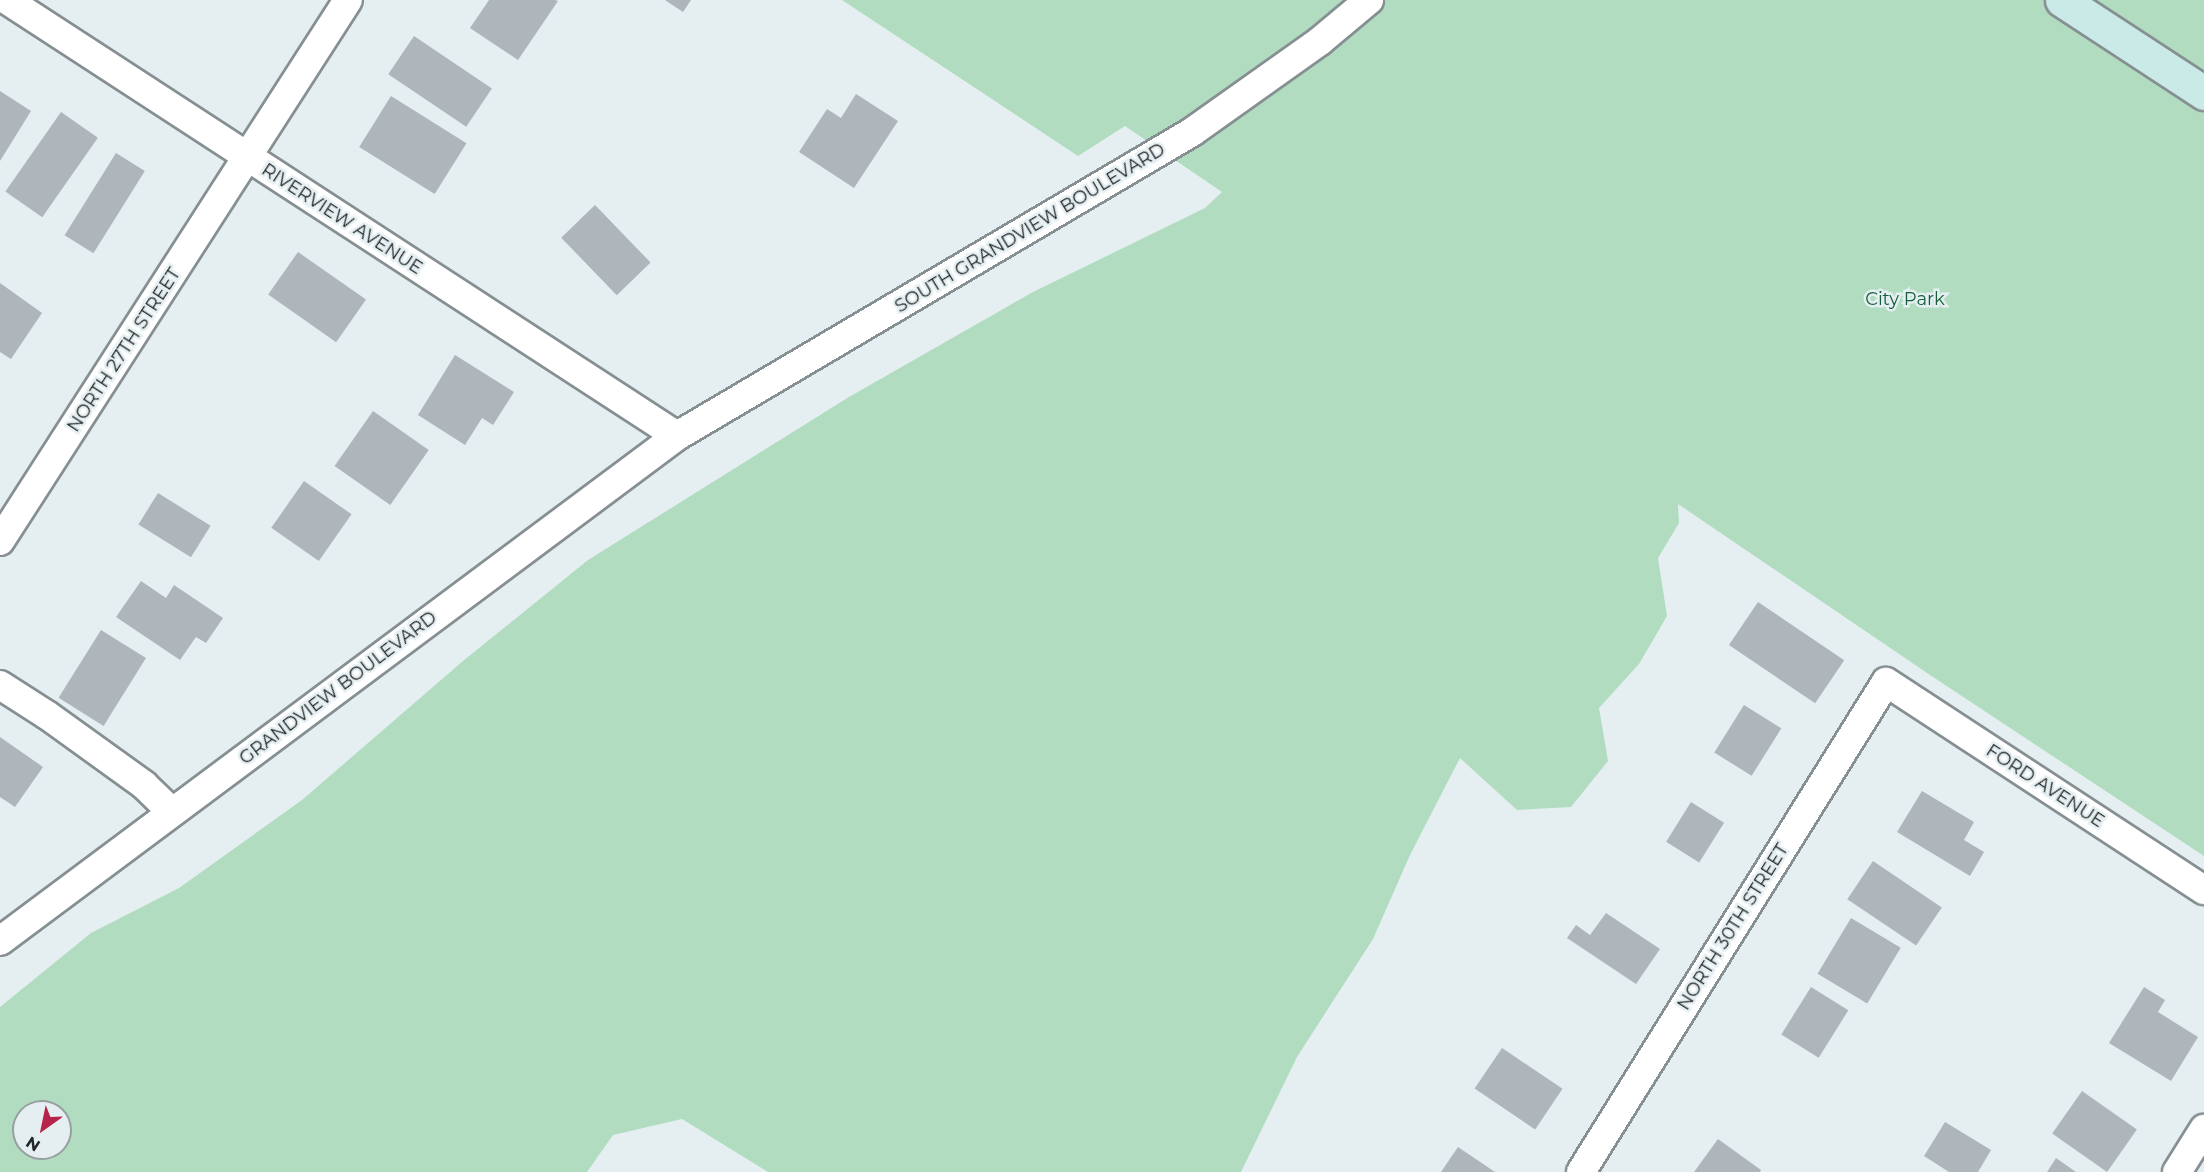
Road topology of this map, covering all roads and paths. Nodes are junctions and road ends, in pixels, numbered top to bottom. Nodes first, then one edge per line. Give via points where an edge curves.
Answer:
1 (7, 0) edge
2 (348, 0) edge
3 (1369, 0) edge
4 (2062, 0) edge
5 (2204, 93) edge
6 (248, 158) junction
7 (677, 436) junction
8 (0, 541) edge
9 (1886, 682) joint
10 (0, 685) edge
11 (172, 812) junction
12 (2204, 890) edge
13 (0, 941) edge
14 (2204, 1130) edge
15 (1581, 1172) edge
16 (2177, 1172) edge

1 - 6 street, RIVERVIEW AVENUE
2 - 6 street, NORTH 27TH STREET
3 - 7 street, SOUTH GRANDVIEW BOULEVARD via 1320,41 1192,132
4 - 5 main road
6 - 7 street, RIVERVIEW AVENUE
6 - 8 street, NORTH 27TH STREET
7 - 11 street, GRANDVIEW BOULEVARD
9 - 12 street, FORD AVENUE
9 - 15 street, NORTH 30TH STREET
10 - 11 street via 144,785
11 - 13 street, GRANDVIEW BOULEVARD
14 - 16 street

